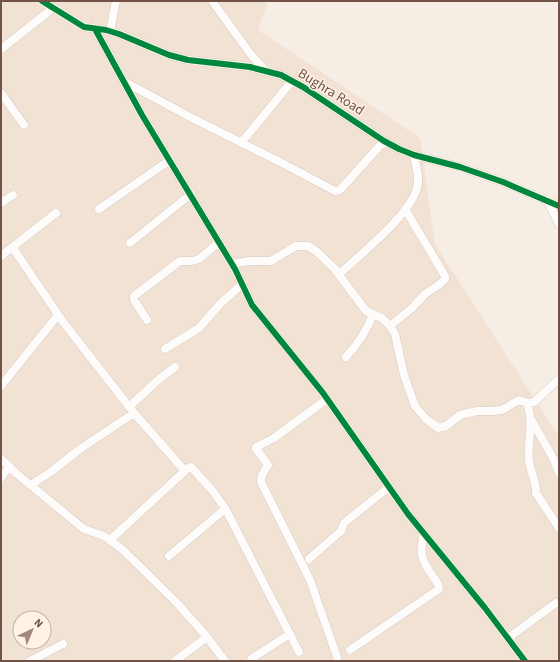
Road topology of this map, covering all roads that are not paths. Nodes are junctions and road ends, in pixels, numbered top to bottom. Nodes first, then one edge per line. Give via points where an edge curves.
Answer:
1 (42, 1) edge
2 (112, 1) edge
3 (116, 1) edge
4 (212, 1) edge
5 (53, 8) junction
6 (114, 10) junction
7 (95, 29) junction
8 (110, 31) junction
9 (1, 49) edge
10 (267, 71) junction
11 (292, 81) junction
12 (124, 82) junction
13 (1, 92) edge
14 (24, 125) dead end
15 (384, 141) junction
16 (241, 143) junction
17 (414, 155) junction
18 (170, 160) junction
19 (190, 194) junction
20 (13, 195) dead end
21 (547, 199) junction
22 (1, 203) edge
23 (559, 206) edge
24 (99, 209) dead end
25 (405, 209) junction
26 (56, 213) dead end
27 (559, 224) edge
28 (219, 242) junction
29 (130, 243) dead end
30 (13, 248) junction
31 (1, 256) edge
32 (232, 264) junction
33 (339, 274) junction
34 (242, 284) junction
35 (373, 314) junction
36 (58, 315) junction
37 (148, 320) dead end
38 (390, 326) junction
39 (165, 350) dead end
40 (346, 357) dead end
41 (175, 367) dead end
42 (559, 379) edge
43 (1, 386) edge
44 (327, 399) junction
45 (528, 403) junction
46 (131, 410) junction
47 (530, 419) junction
48 (1, 459) edge
49 (11, 468) junction
50 (185, 471) junction
51 (559, 473) edge
52 (1, 478) edge
53 (31, 485) junction
54 (389, 487) junction
55 (225, 509) junction
56 (559, 528) edge
57 (424, 534) junction
58 (110, 540) junction
59 (169, 556) dead end
60 (310, 559) dead end
61 (559, 603) edge
62 (290, 634) junction
63 (207, 637) junction
64 (508, 638) junction
65 (63, 644) dead end
66 (350, 650) dead end
67 (299, 652) dead end
68 (337, 657) dead end
69 (30, 661) edge
70 (175, 661) edge
71 (225, 661) edge
72 (251, 661) edge
73 (525, 661) edge

1 - 5 street, Bughra Road
2 - 6 street
3 - 6 street
4 - 10 street via 252,56
5 - 7 street, Bughra Road via 79,25
5 - 9 street
6 - 8 street
7 - 8 street, Bughra Road
7 - 12 street
8 - 10 street, Bughra Road via 188,60
10 - 11 street, Bughra Road
11 - 15 street, Bughra Road
11 - 16 street
12 - 16 street
12 - 18 street
13 - 14 street
15 - 16 street via 340,190 335,191
15 - 17 street, Bughra Road
17 - 21 street, Bughra Road via 481,174
17 - 25 street via 418,183 415,194
18 - 19 street
18 - 24 street
19 - 28 street
19 - 29 street
20 - 22 street
21 - 23 street, Bughra Road
21 - 27 street
25 - 33 street via 373,244
25 - 38 street via 445,279
26 - 30 street
28 - 32 street
28 - 37 street via 199,259 180,261 134,296 134,300
30 - 31 street
30 - 36 street
32 - 33 street via 271,261 302,245 316,251
32 - 34 street
33 - 35 street via 366,311
34 - 39 street via 199,328
34 - 44 street via 252,305
35 - 38 street
35 - 40 street via 366,333
36 - 43 street
36 - 46 street
38 - 45 street via 395,334 402,370 415,406 438,428 443,428 460,415 469,412 502,410 519,400
41 - 46 street via 157,381
42 - 45 street via 534,402
44 - 54 street
44 - 68 street via 256,449 268,465 261,482 310,580
45 - 47 street
46 - 50 street
46 - 53 street
47 - 51 street
47 - 56 street via 528,448 536,493
48 - 49 street
49 - 52 street
49 - 53 street
50 - 55 street via 191,467 194,469
50 - 58 street
53 - 58 street via 84,529
54 - 57 street
54 - 60 street via 344,523 340,531
55 - 59 street
55 - 62 street
57 - 64 street
57 - 66 street via 421,555 439,589
58 - 63 street via 177,603
61 - 64 street
62 - 67 street
62 - 72 street
63 - 70 street
63 - 71 street
64 - 73 street
65 - 69 street

